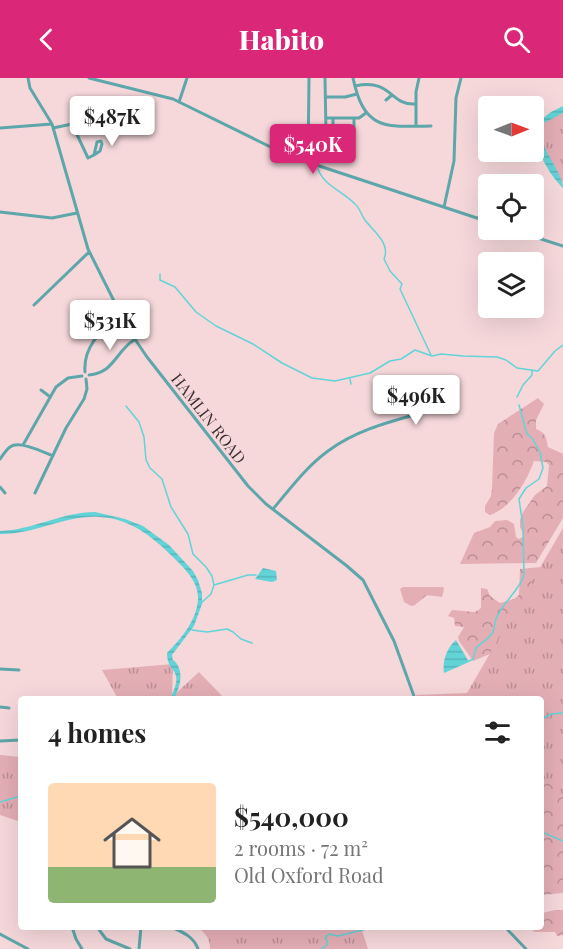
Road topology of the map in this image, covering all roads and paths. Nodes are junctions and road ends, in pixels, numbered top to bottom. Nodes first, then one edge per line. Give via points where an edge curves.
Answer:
1 (27, 78) edge
2 (89, 78) edge
3 (187, 78) edge
4 (309, 78) edge
5 (325, 78) edge
6 (353, 78) edge
7 (419, 78) edge
8 (461, 78) edge
9 (355, 86) junction
10 (357, 94) junction
11 (392, 95) junction
12 (326, 97) junction
13 (386, 100) dead end
14 (179, 102) junction
15 (416, 104) junction
16 (366, 113) junction
17 (326, 118) junction
18 (333, 118) junction
19 (354, 118) junction
20 (52, 126) junction
21 (416, 126) junction
22 (431, 126) dead end
23 (0, 128) edge
24 (354, 132) dead end
25 (94, 155) dead end
26 (308, 163) junction
27 (444, 207) junction
28 (0, 212) edge
29 (77, 213) junction
30 (478, 218) edge
31 (544, 240) edge
32 (563, 246) edge
33 (89, 252) junction
34 (34, 305) dead end
35 (121, 316) junction
36 (134, 340) junction
37 (86, 375) junction
38 (41, 390) dead end
39 (50, 396) junction
40 (435, 411) dead end
41 (22, 446) junction
42 (53, 456) junction
43 (0, 459) edge
44 (0, 487) edge
45 (5, 493) dead end
46 (35, 493) dead end
47 (273, 509) junction
48 (0, 669) edge
49 (19, 670) dead end
50 (414, 696) edge
51 (0, 707) edge
52 (9, 708) dead end
53 (18, 740) edge
54 (0, 741) edge
55 (73, 930) edge
56 (99, 930) edge
57 (141, 930) edge
58 (177, 930) edge
59 (509, 930) edge
60 (0, 934) edge
61 (28, 949) edge
62 (82, 949) edge
63 (130, 949) edge
64 (139, 949) edge
65 (198, 949) edge
66 (526, 949) edge

1 - 20 street, HAMLIN ROAD
2 - 14 street
3 - 14 street
4 - 26 street
5 - 12 street
6 - 9 street
7 - 15 street
8 - 27 street via 456,98 454,161
9 - 10 street
9 - 11 street via 374,84
10 - 12 street
10 - 16 street
11 - 13 street
11 - 15 street via 405,104
12 - 17 street
14 - 26 street
15 - 21 street
16 - 19 street
16 - 21 street via 387,125
17 - 18 street
17 - 18 street via 326,133 333,132
18 - 19 street
19 - 24 street
20 - 23 street
20 - 25 street via 72,124 88,158
20 - 29 street, HAMLIN ROAD
21 - 22 street
26 - 27 street
27 - 30 street
28 - 29 street via 52,218
29 - 33 street, HAMLIN ROAD
31 - 32 street
33 - 34 street
33 - 35 street, HAMLIN ROAD
35 - 36 street, HAMLIN ROAD
35 - 37 street via 89,348
36 - 37 street via 116,362 98,374
36 - 47 street, HAMLIN ROAD via 244,481
37 - 39 street via 63,381
37 - 42 street via 84,399
38 - 39 street
39 - 41 street
40 - 47 street via 368,429 332,448
41 - 42 street
41 - 43 street via 12,445
42 - 46 street
44 - 45 street
47 - 50 street, HAMLIN ROAD via 363,580 394,641
48 - 49 street
51 - 52 street
53 - 54 street
55 - 62 street
56 - 63 street via 106,939
57 - 64 street
58 - 65 street via 192,938
59 - 66 street
60 - 61 street

